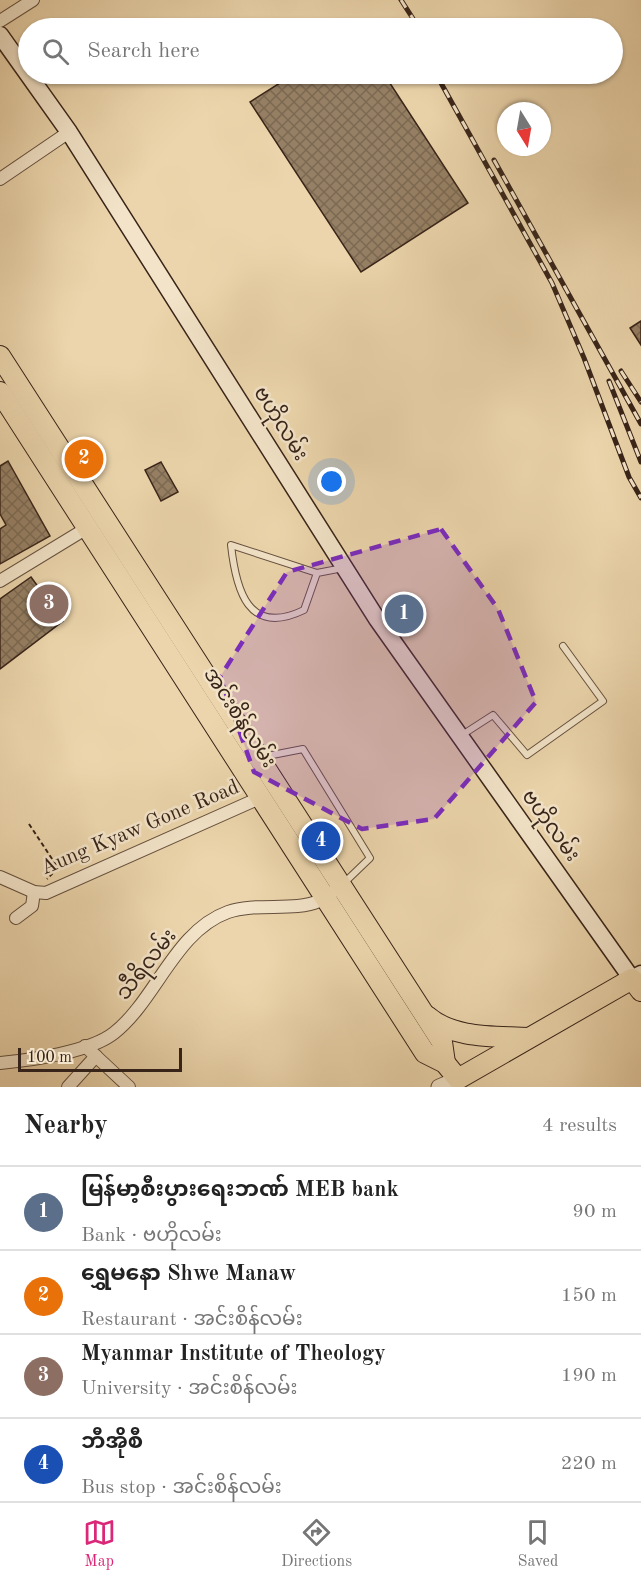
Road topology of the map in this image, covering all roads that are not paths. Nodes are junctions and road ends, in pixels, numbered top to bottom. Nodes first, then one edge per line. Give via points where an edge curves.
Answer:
1 (33, 0) edge
2 (0, 21) edge
3 (0, 35) edge
4 (18, 60) edge
5 (35, 84) edge
6 (69, 132) junction
7 (0, 179) edge
8 (0, 356) edge
9 (0, 392) edge
10 (76, 494) junction
11 (87, 528) junction
12 (344, 567) junction
13 (317, 573) junction
14 (0, 581) edge
15 (136, 586) junction
16 (563, 646) dead end
17 (219, 695) junction
18 (203, 706) junction
19 (458, 737) junction
20 (260, 757) junction
21 (262, 797) junction
22 (0, 877) edge
23 (342, 886) junction
24 (34, 892) junction
25 (325, 896) junction
26 (16, 918) dead end
27 (638, 981) edge
28 (420, 1010) junction
29 (528, 1038) junction
30 (86, 1046) junction
31 (96, 1056) junction
32 (0, 1063) edge
33 (445, 1063) junction
34 (461, 1083) edge
35 (68, 1087) edge
36 (129, 1087) edge
37 (439, 1087) edge

1 - 2 street
3 - 4 main road, ဗဟိုလမ်း
5 - 6 main road, ဗဟိုလမ်း
6 - 7 street
6 - 12 main road, ဗဟိုလမ်း
8 - 10 main road, အင်းစိန်လမ်း
9 - 10 main road, အင်းစိန်လမ်း
10 - 11 main road, အင်းစိန်လမ်း
10 - 15 main road, အင်းစိန်လမ်း
11 - 14 street
11 - 15 main road, အင်းစိန်လမ်း
12 - 13 lane
12 - 19 main road, ဗဟိုလမ်း
13 - 13 lane via 304,610 284,620 255,612 235,578 231,545
15 - 17 main road, အင်းစိန်လမ်း
15 - 18 main road, အင်းစိန်လမ်း
16 - 19 lane via 603,701 527,755 493,715
17 - 18 main road
17 - 20 main road, အင်းစိန်လမ်း
18 - 21 main road, အင်းစိန်လမ်း
19 - 27 main road, ဗဟိုလမ်း
20 - 23 main road, အင်းစိန်လမ်း
20 - 23 lane via 303,749 370,858
21 - 24 street, Aung Kyaw Gone Road via 46,893
21 - 25 main road, အင်းစိန်လမ်း
22 - 24 street, Aung Kyaw Gone Road
23 - 25 street, သီရိလမ်း
23 - 28 main road, အင်းစိန်လမ်း
24 - 26 street via 32,906
25 - 30 street, သီရိလမ်း via 306,903 228,912 208,924 178,950 134,1015 112,1035
25 - 33 main road, အင်းစိန်လမ်း via 425,1053
27 - 29 main road
28 - 29 main road, အင်းစိန်လမ်း via 434,1022 454,1030
28 - 33 main road, အင်းစိန်လမ်း via 442,1042
29 - 34 main road
30 - 31 street
30 - 32 street, သီရိလမ်း
31 - 35 street
31 - 36 street
33 - 34 main road, အင်းစိန်လမ်း
34 - 37 street

